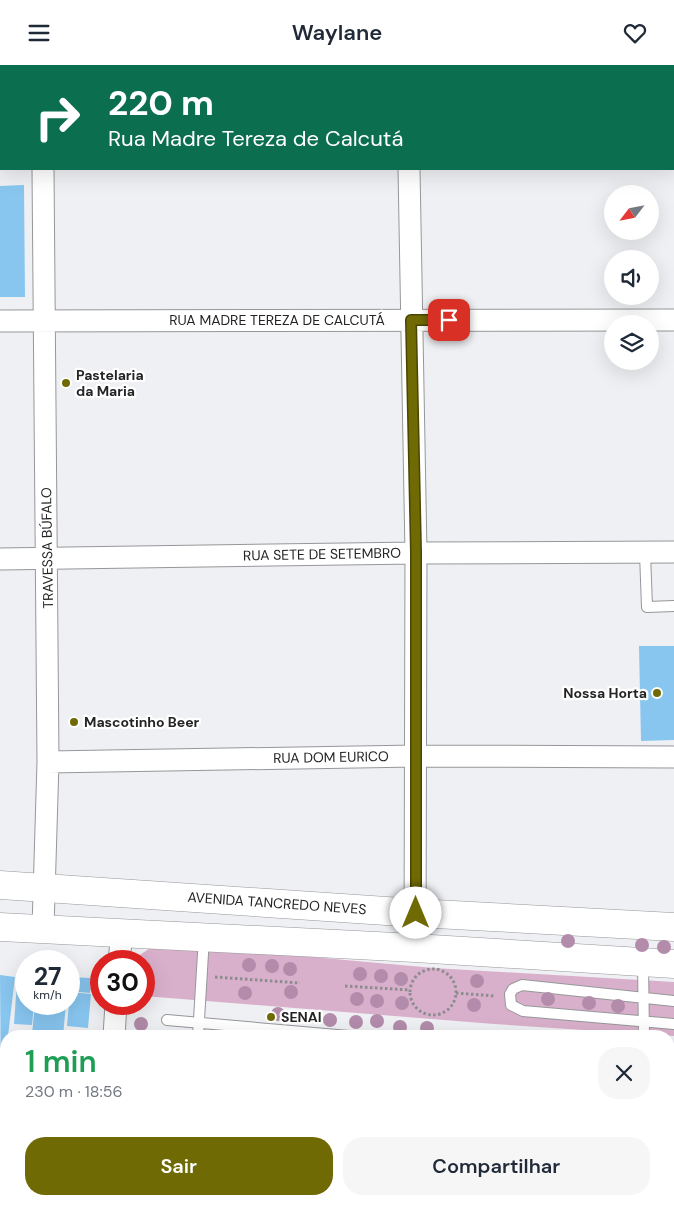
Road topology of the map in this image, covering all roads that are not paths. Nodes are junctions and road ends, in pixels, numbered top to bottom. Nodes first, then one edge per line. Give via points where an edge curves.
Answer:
1 (43, 170) edge
2 (409, 170) edge
3 (411, 320) junction
4 (674, 320) edge
5 (0, 321) edge
6 (43, 321) junction
7 (416, 553) junction
8 (645, 553) junction
9 (674, 553) edge
10 (0, 559) edge
11 (48, 559) junction
12 (674, 606) edge
13 (416, 756) junction
14 (674, 757) edge
15 (48, 762) junction
16 (0, 885) edge
17 (46, 888) junction
18 (416, 913) junction
19 (0, 927) edge
20 (674, 927) edge
21 (44, 928) junction
22 (122, 932) junction
23 (204, 937) junction
24 (415, 948) junction
25 (120, 950) edge
26 (644, 962) junction
27 (674, 964) edge
28 (643, 999) junction
29 (674, 1001) edge
30 (115, 1015) edge
31 (167, 1020) dead end
32 (643, 1020) junction
33 (199, 1023) junction
34 (674, 1024) edge
35 (114, 1030) edge
36 (198, 1030) edge
37 (280, 1030) edge
38 (644, 1030) edge

1 - 6 street, TRAVESSA BÚFALO
2 - 3 street
3 - 4 street, RUA MADRE TEREZA DE CALCUTÁ
3 - 6 street, RUA MADRE TEREZA DE CALCUTÁ
3 - 7 street
5 - 6 street, RUA MADRE TEREZA DE CALCUTÁ
6 - 11 street, TRAVESSA BÚFALO
7 - 8 street, RUA SETE DE SETEMBRO
7 - 11 street, RUA SETE DE SETEMBRO
7 - 13 street
8 - 9 street, RUA SETE DE SETEMBRO
8 - 12 lane via 647,607
10 - 11 street, RUA SETE DE SETEMBRO
11 - 15 street, TRAVESSA BÚFALO
13 - 14 street, RUA DOM EURICO
13 - 15 street, RUA DOM EURICO
13 - 18 street
15 - 17 street, TRAVESSA BÚFALO
16 - 17 street, AVENIDA TANCREDO NEVES
17 - 18 street, AVENIDA TANCREDO NEVES
17 - 21 street, TRAVESSA BÚFALO
18 - 20 street, AVENIDA TANCREDO NEVES
18 - 24 street
19 - 21 street
21 - 22 street
22 - 23 street
22 - 25 street
23 - 24 street
23 - 33 lane
24 - 26 street
26 - 27 street
26 - 28 lane
28 - 29 lane
28 - 32 lane
28 - 32 lane via 522,985 513,989 509,999 511,1005 523,1011
30 - 35 street
31 - 33 lane
32 - 34 lane
32 - 38 lane
33 - 36 lane
33 - 37 lane

